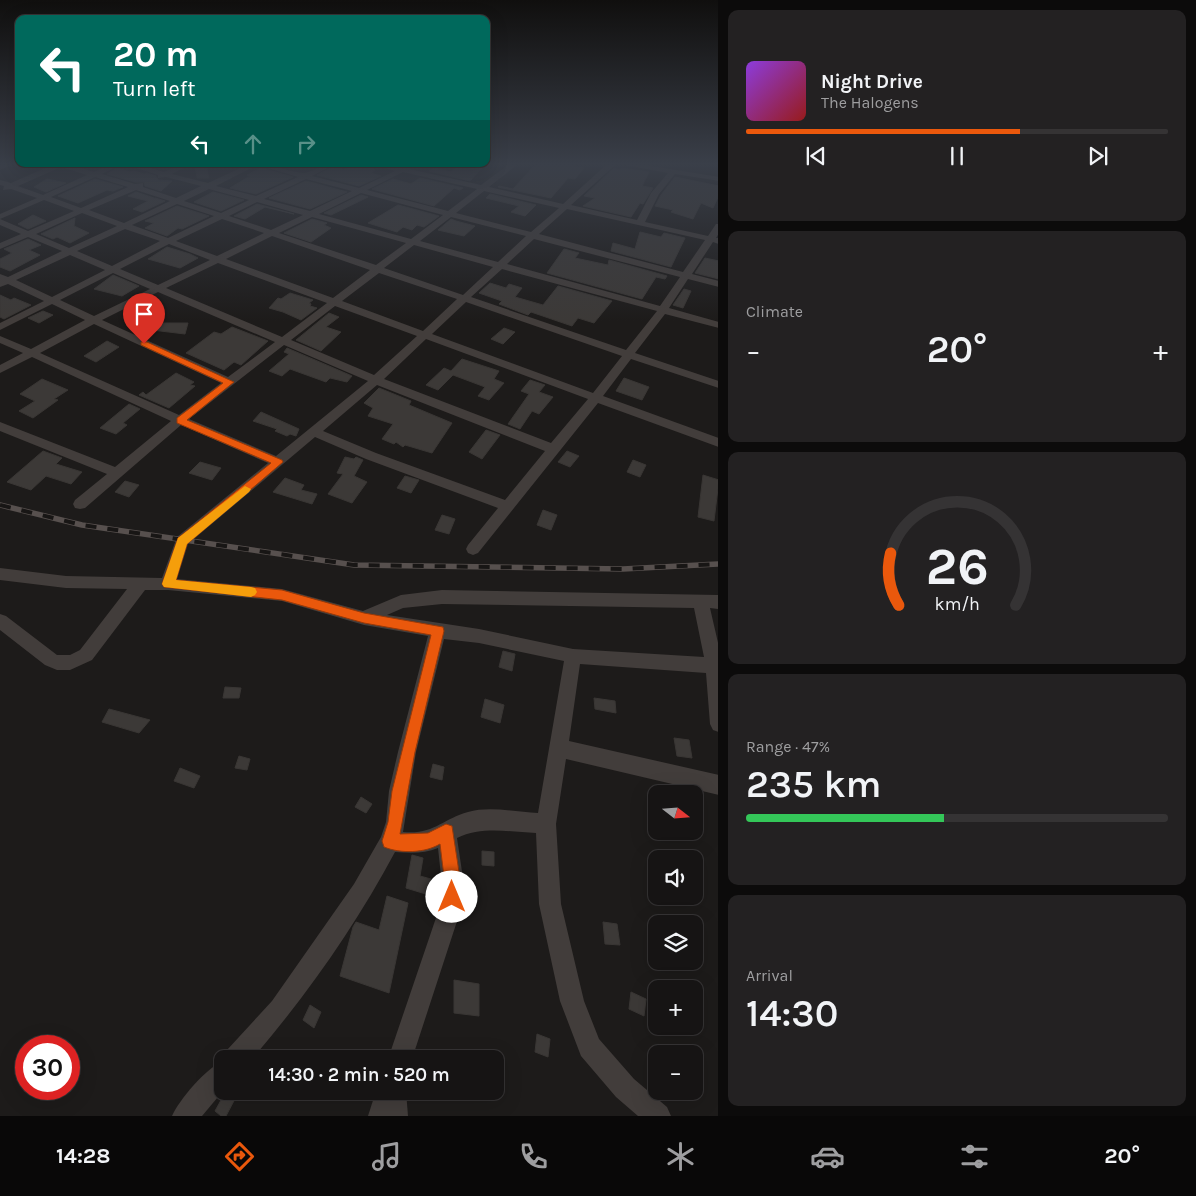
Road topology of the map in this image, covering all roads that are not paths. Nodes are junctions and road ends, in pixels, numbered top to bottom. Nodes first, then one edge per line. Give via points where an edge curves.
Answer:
1 (67, 217) edge
2 (97, 217) edge
3 (141, 217) edge
4 (222, 217) joint
5 (303, 217) edge
6 (321, 217) edge
7 (445, 217) edge
8 (461, 217) edge
9 (553, 217) edge
10 (614, 217) edge
11 (643, 217) edge
12 (0, 222) edge
13 (640, 223) junction
14 (121, 226) junction
15 (718, 226) edge
16 (272, 232) junction
17 (29, 234) junction
18 (532, 236) junction
19 (714, 240) edge
20 (168, 241) junction
21 (412, 243) junction
22 (0, 246) edge
23 (69, 251) junction
24 (217, 261) junction
25 (499, 266) junction
26 (378, 269) junction
27 (114, 270) junction
28 (684, 276) junction
29 (2, 280) edge
30 (718, 284) edge
31 (159, 289) junction
32 (464, 299) junction
33 (51, 301) junction
34 (334, 304) junction
35 (662, 311) junction
36 (93, 320) junction
37 (718, 325) edge
38 (0, 326) edge
39 (424, 336) junction
40 (0, 339) edge
41 (283, 341) junction
42 (30, 354) junction
43 (627, 356) junction
44 (0, 370) edge
45 (376, 380) junction
46 (229, 382) junction
47 (718, 385) edge
48 (595, 398) junction
49 (180, 420) junction
50 (0, 426) edge
51 (315, 432) junction
52 (718, 442) edge
53 (553, 449) junction
54 (278, 462) junction
55 (116, 473) junction
56 (80, 504) dead end
57 (508, 506) junction
58 (473, 549) dead end
59 (0, 575) edge
60 (141, 584) junction
61 (168, 584) junction
62 (701, 602) junction
63 (718, 602) edge
64 (364, 618) junction
65 (0, 621) edge
66 (438, 631) junction
67 (573, 656) junction
68 (716, 666) edge
69 (718, 724) edge
70 (558, 748) junction
71 (718, 786) edge
72 (546, 824) junction
73 (446, 832) junction
74 (390, 841) junction
75 (244, 1050) edge
76 (403, 1050) edge
77 (214, 1083) edge
78 (387, 1100) edge
79 (392, 1100) edge
80 (185, 1116) edge
81 (381, 1116) edge
82 (395, 1116) edge
83 (658, 1116) edge

1 - 17 street
2 - 14 street
3 - 14 street
4 - 16 street
4 - 20 street
5 - 16 street
6 - 21 street
7 - 21 street
8 - 18 street
9 - 18 street
10 - 13 street
11 - 13 street
12 - 17 street
13 - 19 street
14 - 20 street
14 - 23 street
15 - 19 street
16 - 24 street
16 - 26 street
17 - 22 street
17 - 23 street
18 - 25 street
18 - 28 street
19 - 28 street
20 - 24 street
20 - 27 street
21 - 25 street
21 - 26 street
23 - 27 street
23 - 29 street
24 - 31 street
24 - 34 street
25 - 32 street
25 - 35 street
26 - 32 street
26 - 34 street
27 - 31 street
27 - 33 street
28 - 30 street
28 - 35 street
29 - 33 street
31 - 36 street
31 - 41 street
32 - 39 street
32 - 43 street
33 - 36 street
33 - 38 street
34 - 39 street
34 - 41 street
35 - 37 street
35 - 43 street
36 - 42 street
36 - 46 street
39 - 45 street
39 - 48 street
40 - 42 street
41 - 45 street
41 - 46 street
42 - 44 street
42 - 49 street
43 - 47 street
43 - 48 street
45 - 51 street
45 - 53 street
46 - 49 street
48 - 52 street
48 - 53 street
49 - 54 street
49 - 55 street
50 - 55 street
51 - 54 street
51 - 57 street
53 - 57 street
54 - 61 street via 182,541
55 - 56 street
57 - 58 street
59 - 60 street via 66,582
60 - 61 street
60 - 65 street via 86,655 75,663 51,662
61 - 64 street via 282,595
62 - 63 street
62 - 64 street via 442,597 401,602
62 - 68 street
64 - 66 street
66 - 67 street
66 - 74 street
67 - 68 street
67 - 70 street
68 - 69 street
70 - 71 street
70 - 72 street
72 - 73 street via 482,820 468,822
72 - 83 street via 550,904 572,1001 590,1047 625,1088
73 - 74 street via 430,841
73 - 76 street via 453,885 450,909
74 - 75 street via 362,892 280,1009
77 - 80 street
78 - 81 street
79 - 82 street

